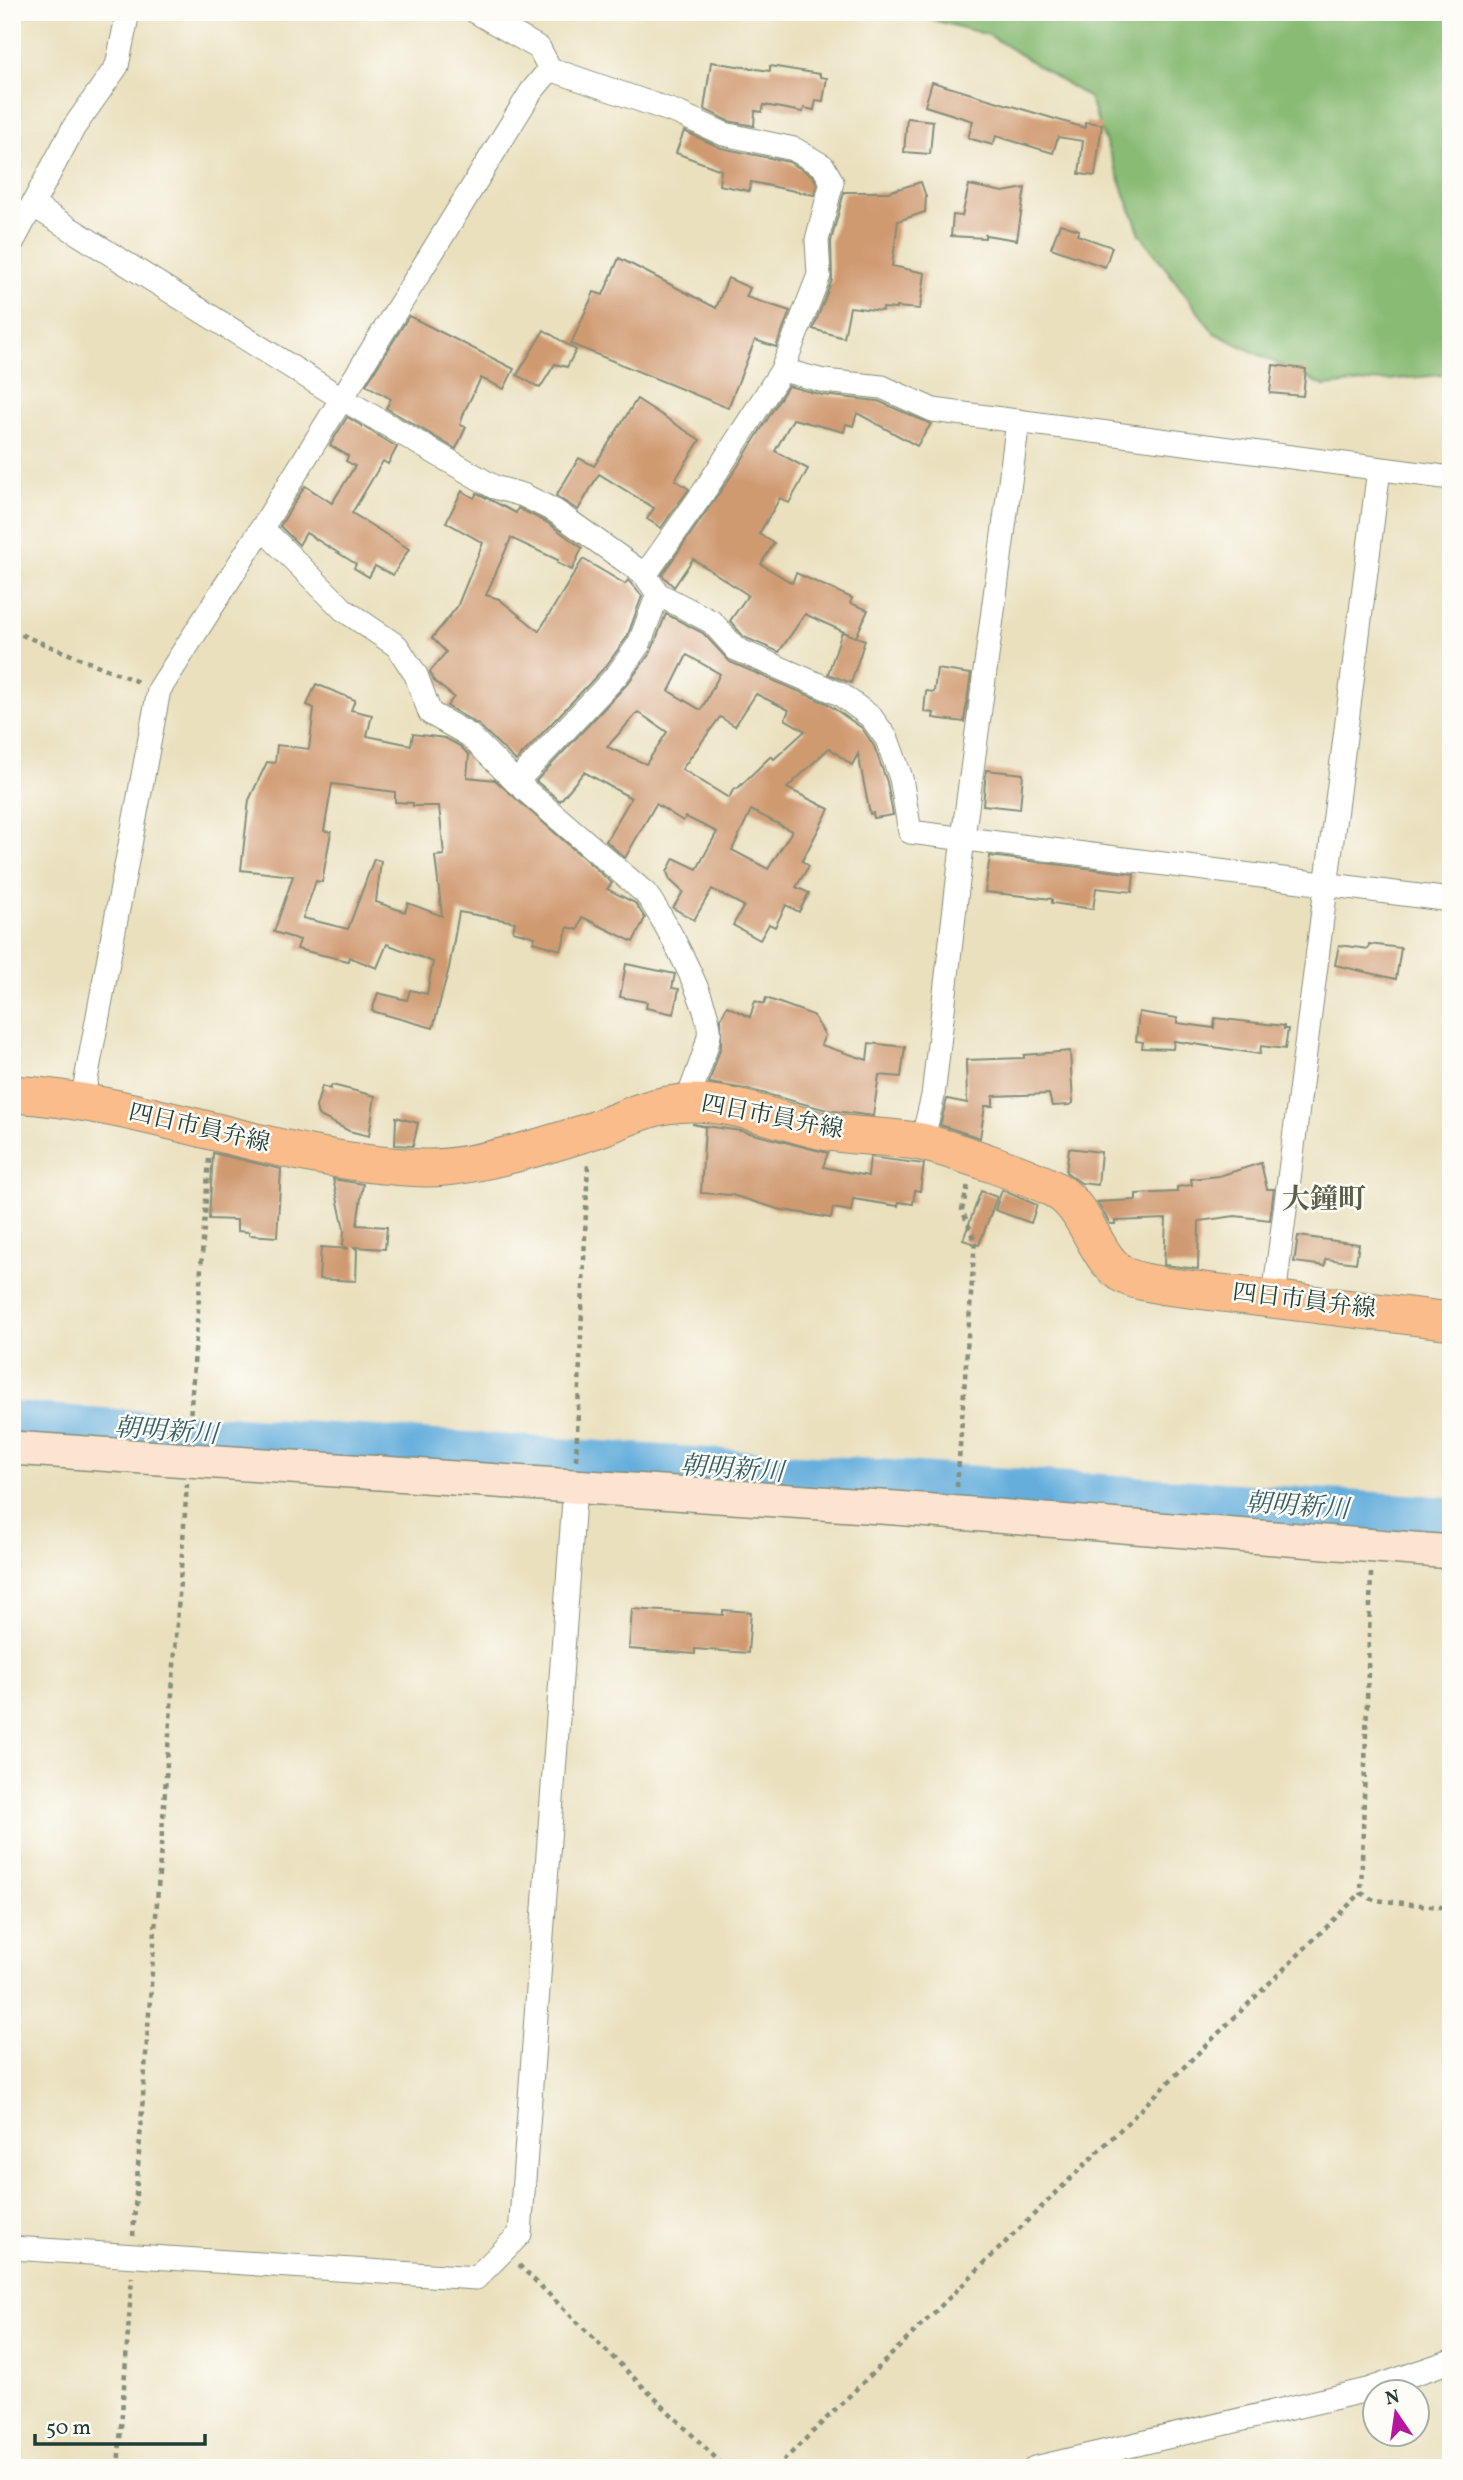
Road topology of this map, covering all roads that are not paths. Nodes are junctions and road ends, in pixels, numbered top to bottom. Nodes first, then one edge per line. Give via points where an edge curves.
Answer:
1 (128, 12) edge
2 (476, 12) edge
3 (550, 69) junction
4 (34, 206) junction
5 (12, 243) edge
6 (782, 370) junction
7 (341, 398) junction
8 (1018, 421) junction
9 (1379, 469) junction
10 (1451, 478) edge
11 (262, 528) junction
12 (645, 575) junction
13 (658, 594) junction
14 (516, 782) junction
15 (962, 838) junction
16 (1326, 884) junction
17 (1451, 900) edge
18 (12, 1094) edge
19 (82, 1101) junction
20 (687, 1102) junction
21 (922, 1142) junction
22 (1274, 1297) junction
23 (1451, 1321) edge
24 (12, 1448) edge
25 (575, 1487) junction
26 (1451, 1552) edge
27 (12, 2248) edge
28 (1451, 2361) edge
29 (1035, 2468) edge

1 - 4 street via 117,66 74,128
2 - 3 street via 539,48
3 - 6 street via 678,113 724,134 794,149 823,166 832,182 817,240 819,275
3 - 7 street via 531,92
4 - 5 street
4 - 7 street
6 - 8 street via 824,381 882,387 933,410
6 - 12 street
7 - 11 street
7 - 12 street via 494,487 555,511
8 - 9 street
8 - 15 street
9 - 10 street
9 - 16 street
11 - 14 street via 344,610 397,646 416,675 430,713 469,736
11 - 19 street via 159,690
12 - 13 street
13 - 14 street via 639,644 617,675
13 - 15 street via 712,622 736,649 840,694 871,717 887,739 896,765 910,832
14 - 20 street via 659,910 704,1006 709,1032
15 - 16 street
15 - 21 street via 933,1097
16 - 17 street
16 - 22 street
18 - 19 main road, 四日市員弁線
19 - 20 main road, 四日市員弁線 via 307,1155 426,1168 498,1157
20 - 21 main road, 四日市員弁線 via 736,1107 825,1131
21 - 22 main road, 四日市員弁線 via 1041,1182 1064,1196 1111,1266 1129,1277 1164,1286
22 - 23 main road, 四日市員弁線
24 - 25 street
25 - 26 street
25 - 27 street via 520,2234 475,2278
28 - 29 street via 1367,2390

